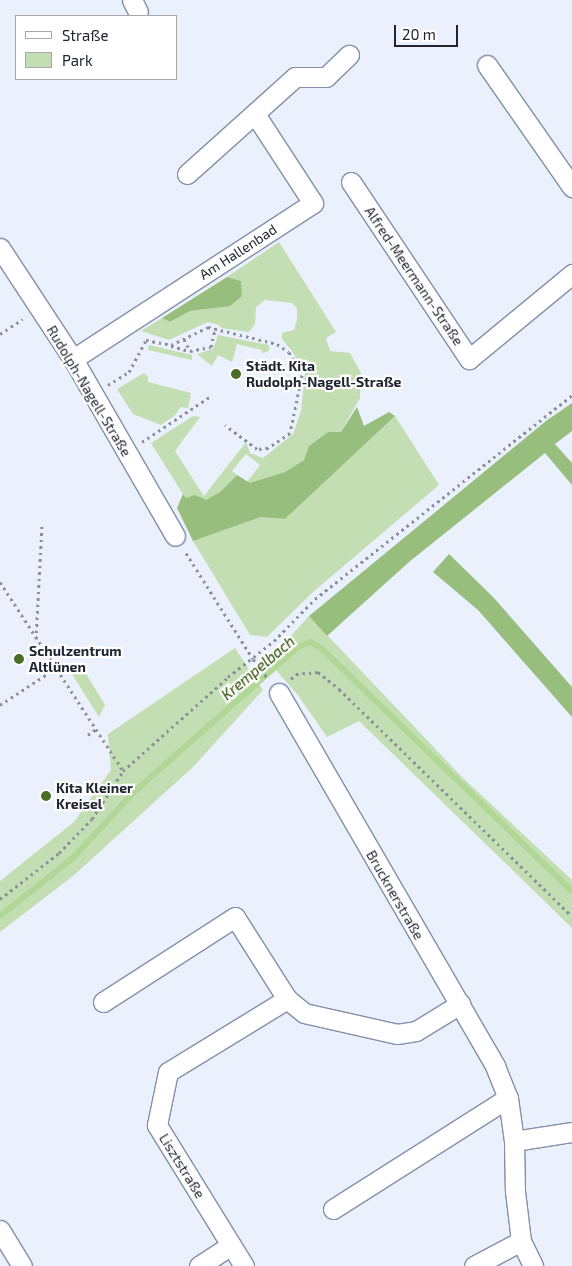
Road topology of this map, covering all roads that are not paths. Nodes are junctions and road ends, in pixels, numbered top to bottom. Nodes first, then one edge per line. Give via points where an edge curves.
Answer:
1 (349, 55) dead end
2 (487, 65) dead end
3 (255, 114) junction
4 (187, 174) dead end
5 (351, 182) dead end
6 (572, 187) edge
7 (0, 248) edge
8 (572, 274) edge
9 (73, 359) junction
10 (175, 536) road end
11 (279, 693) road end
12 (287, 999) junction
13 (103, 1002) dead end
14 (460, 1004) junction
15 (508, 1098) junction
16 (572, 1132) edge
17 (514, 1141) junction
18 (333, 1209) dead end
19 (0, 1230) edge
20 (521, 1240) junction
21 (231, 1246) junction
22 (22, 1266) edge
23 (199, 1266) edge
24 (244, 1266) edge
25 (474, 1266) edge
26 (533, 1266) edge

1 - 3 street via 326,77 295,77
2 - 6 street
3 - 4 street
3 - 9 street, Am Hallenbad via 313,203
5 - 8 street, Alfred-Meermann-Straße via 469,359
7 - 9 street, Rudolph-Nagell-Straße
9 - 10 street, Rudolph-Nagell-Straße
11 - 14 street, Brucknerstraße
12 - 13 street via 235,917
12 - 14 street via 304,1013 397,1034 416,1031
12 - 21 street, Lisztstraße via 168,1072 157,1125
14 - 15 street, Brucknerstraße via 495,1066
15 - 17 street, Brucknerstraße
15 - 18 street
16 - 17 street
17 - 20 street, Brucknerstraße via 515,1191
19 - 22 street
20 - 25 street
20 - 26 street, Brucknerstraße
21 - 23 street
21 - 24 street, Lisztstraße

